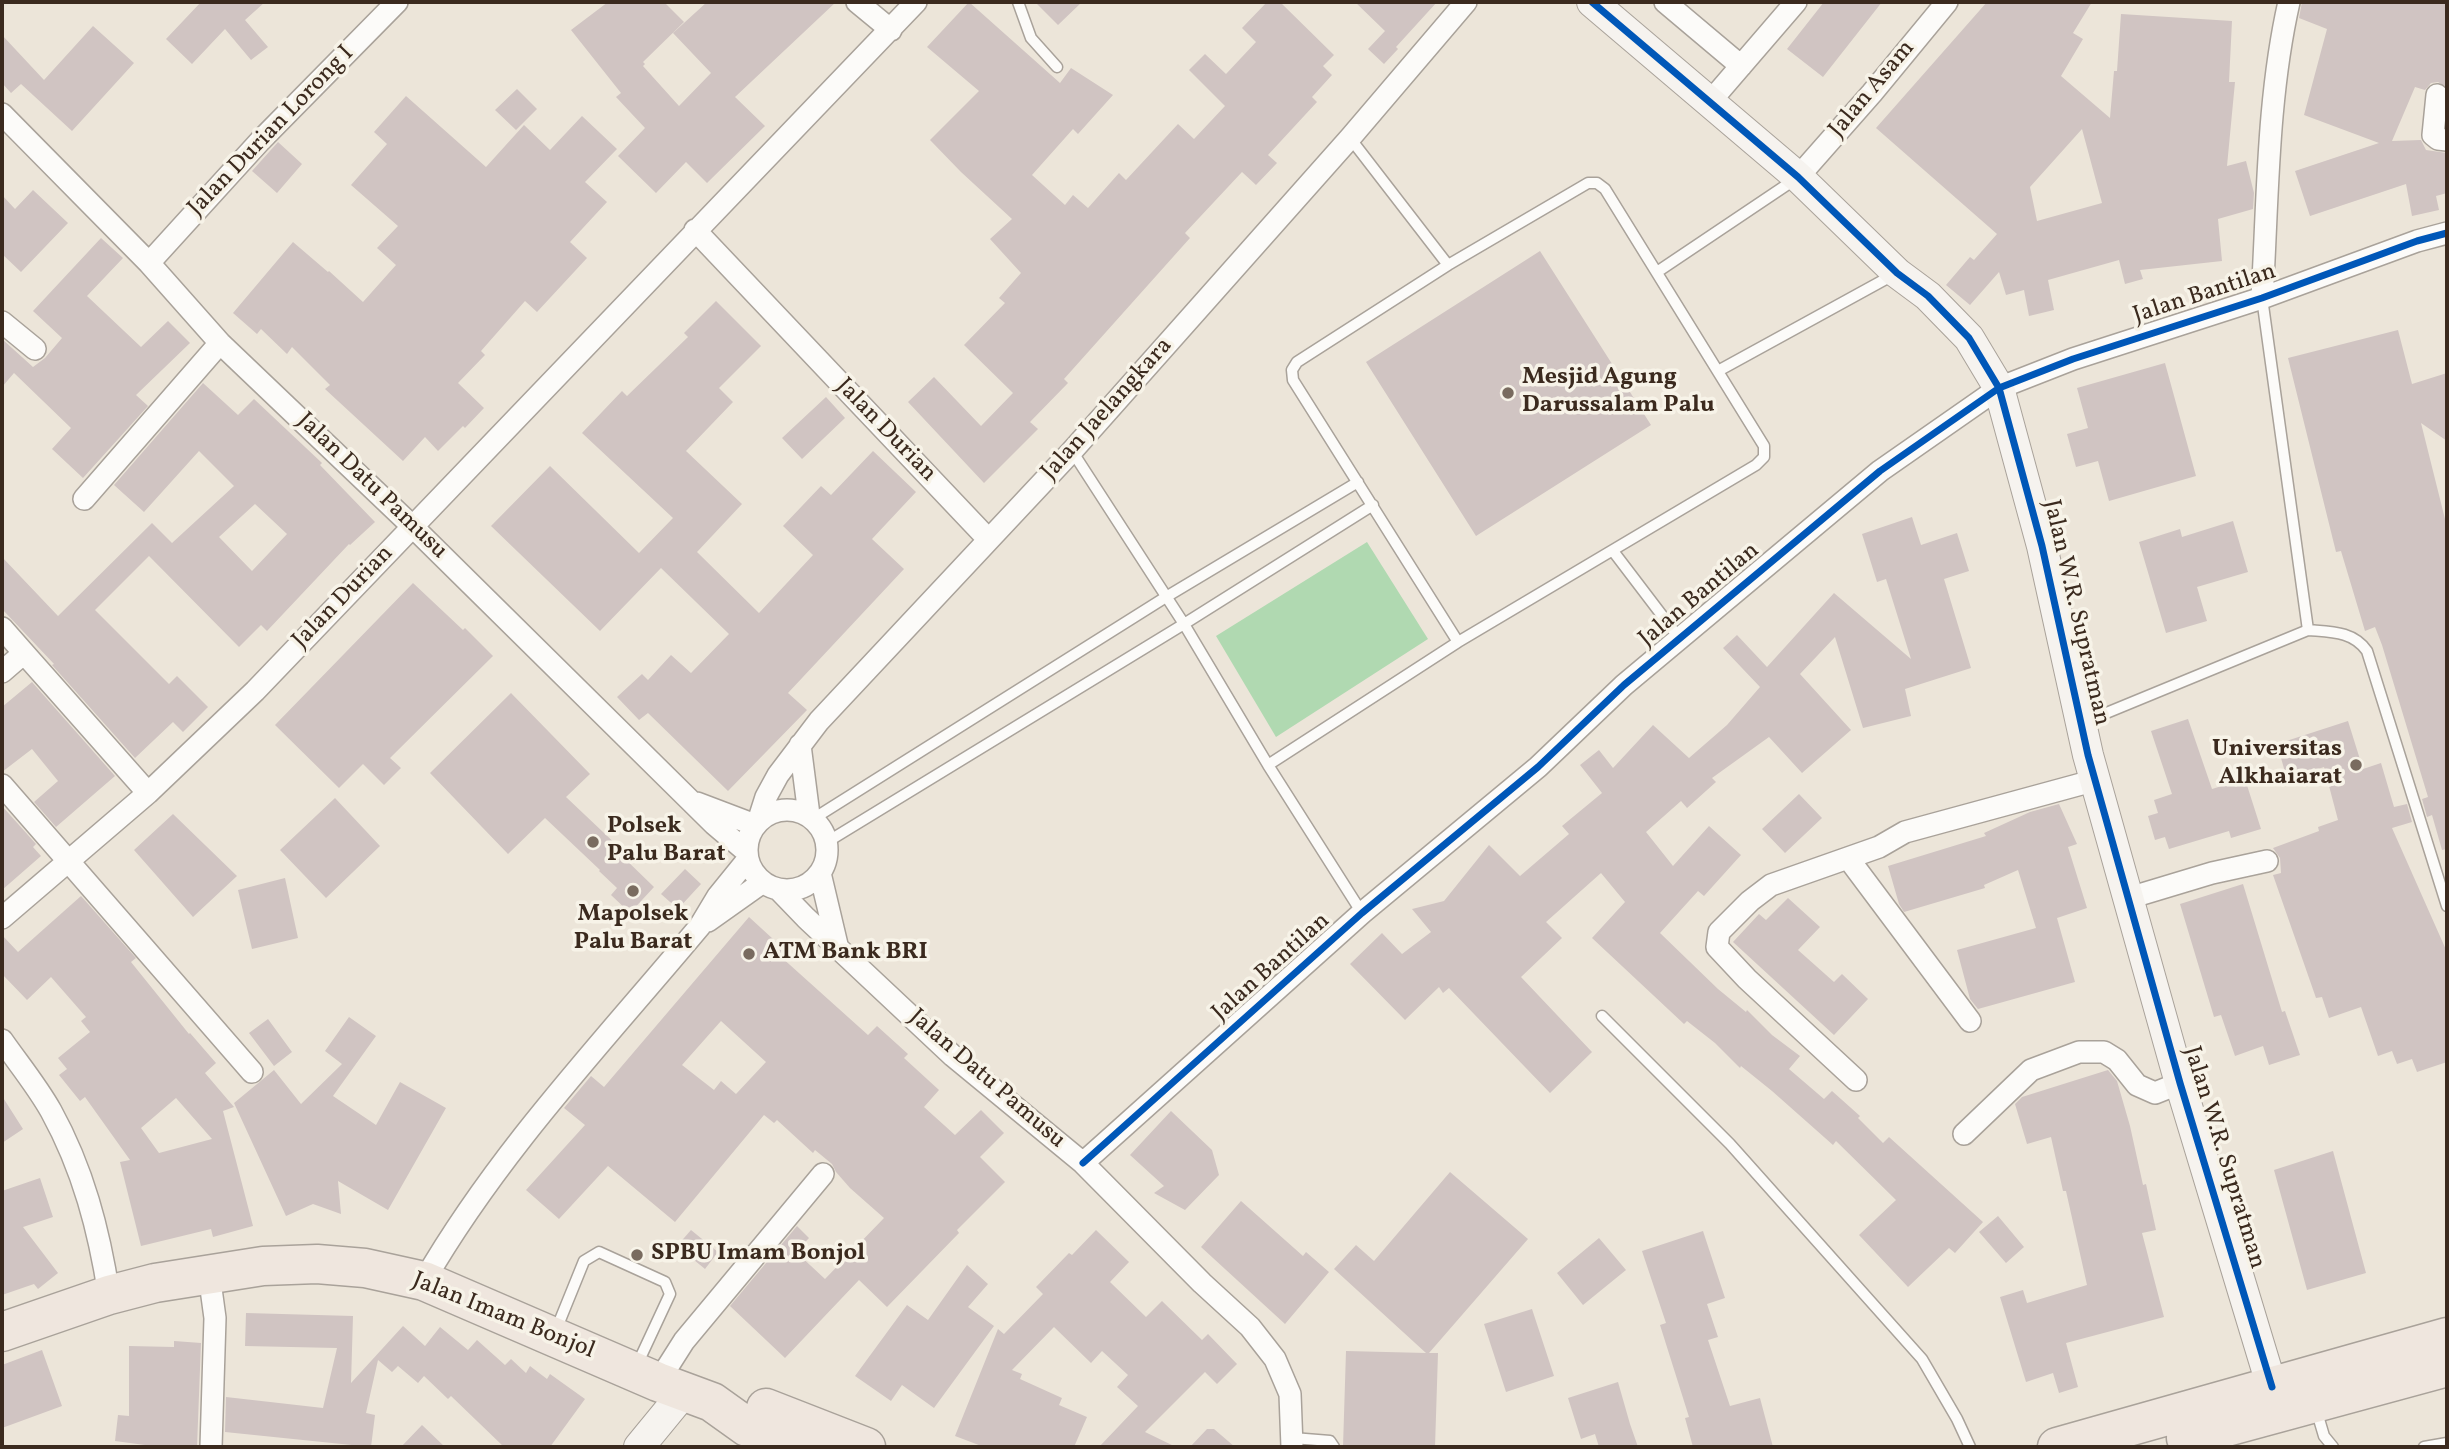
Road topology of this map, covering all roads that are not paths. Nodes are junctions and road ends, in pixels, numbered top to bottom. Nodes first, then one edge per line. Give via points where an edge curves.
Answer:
1 (397, 2) edge
2 (857, 2) edge
3 (916, 2) edge
4 (1018, 2) edge
5 (1466, 2) edge
6 (1592, 2) edge
7 (1665, 2) edge
8 (1796, 2) edge
9 (1947, 2) edge
10 (2289, 2) edge
11 (891, 30) junction
12 (1741, 66) junction
13 (1057, 67) dead end
14 (2437, 95) dead end
15 (1709, 103) junction
16 (2, 114) edge
17 (1350, 138) junction
18 (2447, 140) edge
19 (1798, 177) junction
20 (695, 230) junction
21 (2447, 233) edge
22 (149, 263) junction
23 (1448, 265) junction
24 (1657, 272) junction
25 (1897, 273) junction
26 (2262, 298) junction
27 (2, 322) edge
28 (220, 342) junction
29 (35, 349) dead end
30 (1718, 371) junction
31 (1998, 388) junction
32 (1072, 451) junction
33 (1358, 482) junction
34 (84, 499) dead end
35 (1373, 506) junction
36 (412, 526) junction
37 (988, 540) junction
38 (1613, 551) junction
39 (1166, 597) junction
40 (1184, 624) junction
41 (2, 628) edge
42 (2308, 630) junction
43 (1680, 639) junction
44 (1458, 642) junction
45 (24, 653) junction
46 (2, 672) edge
47 (2080, 724) junction
48 (800, 745) junction
49 (1268, 765) junction
50 (2096, 779) junction
51 (2, 785) edge
52 (148, 793) junction
53 (692, 802) junction
54 (811, 817) junction
55 (756, 824) junction
56 (827, 842) junction
57 (747, 856) junction
58 (1848, 858) junction
59 (2267, 861) dead end
60 (67, 862) junction
61 (820, 873) junction
62 (771, 886) junction
63 (2129, 898) junction
64 (2447, 906) edge
65 (1362, 913) junction
66 (2, 918) edge
67 (701, 926) junction
68 (838, 949) junction
69 (1602, 1016) dead end
70 (1970, 1021) dead end
71 (2, 1040) edge
72 (252, 1072) dead end
73 (1856, 1080) dead end
74 (2180, 1083) junction
75 (1964, 1134) dead end
76 (1083, 1163) junction
77 (822, 1174) dead end
78 (209, 1274) junction
79 (424, 1280) junction
80 (110, 1295) junction
81 (2, 1332) edge
82 (554, 1336) junction
83 (2447, 1336) edge
84 (2447, 1367) edge
85 (672, 1387) junction
86 (2272, 1387) junction
87 (2314, 1404) junction
88 (1293, 1443) edge
89 (2447, 1443) edge
90 (211, 1447) edge
91 (639, 1447) edge
92 (796, 1447) edge
93 (866, 1447) edge
94 (1334, 1447) edge
95 (1970, 1447) edge
96 (2057, 1447) edge
97 (2151, 1447) edge
98 (2333, 1447) edge
99 (2424, 1447) edge

1 - 22 street, Jalan Durian Lorong I via 260,141
2 - 11 street
3 - 11 street, Jalan Durian
4 - 13 lane via 1031,38
5 - 17 street, Jalan Jaelangkara
6 - 15 street, Jalan W.R. Supratman
7 - 12 street
8 - 12 street
9 - 19 street, Jalan Asam
10 - 26 street via 2270,142
11 - 20 street, Jalan Durian
12 - 15 street
14 - 18 street via 2432,135
15 - 19 street, Jalan W.R. Supratman
16 - 22 street, Jalan Datu Pamusu
17 - 23 lane
17 - 32 street, Jalan Jaelangkara
19 - 24 lane
19 - 25 street, Jalan W.R. Supratman
20 - 36 street, Jalan Durian
20 - 37 street, Jalan Durian
21 - 26 street, Jalan Bantilan
22 - 28 street, Jalan Datu Pamusu
23 - 24 lane via 1588,183 1597,183
23 - 33 lane via 1297,362 1292,370 1293,380
24 - 30 lane
25 - 30 lane
25 - 31 street, Jalan W.R. Supratman via 1963,331
26 - 31 street, Jalan Bantilan
26 - 42 lane
27 - 29 street
28 - 34 street
28 - 36 street, Jalan Datu Pamusu
30 - 38 lane via 1764,446 1763,457
31 - 43 street, Jalan Bantilan via 1880,471
31 - 47 street, Jalan W.R. Supratman via 2042,546
32 - 37 street, Jalan Jaelangkara
32 - 39 lane
33 - 35 lane
33 - 39 lane
35 - 40 lane
35 - 44 lane
36 - 52 street, Jalan Durian via 255,691
36 - 53 street, Jalan Datu Pamusu
37 - 48 street, Jalan Jaelangkara
38 - 43 lane
38 - 44 lane
39 - 40 lane
39 - 54 lane
40 - 49 lane
40 - 56 lane
41 - 45 street
42 - 47 lane
42 - 64 lane via 2359,640 2367,650
43 - 65 street, Jalan Bantilan via 1623,685 1538,767
44 - 49 lane
45 - 46 street
45 - 52 street
47 - 50 street, Jalan W.R. Supratman
48 - 54 street
48 - 55 street, Jalan Jaelangkara via 778,775
49 - 65 lane
50 - 58 street via 1905,832
50 - 63 street, Jalan W.R. Supratman
51 - 60 street
52 - 60 street, Jalan Durian
53 - 55 street
53 - 57 street, Jalan Datu Pamusu
54 - 55 street via 791,809 773,812
54 - 56 street
55 - 57 street
56 - 61 street via 827,858
57 - 62 street via 754,872
57 - 67 street
58 - 70 street
58 - 73 street via 1771,885 1719,932 1717,947
59 - 63 street
60 - 66 street, Jalan Durian
60 - 72 street
61 - 62 street via 809,884 794,889
61 - 68 street
62 - 67 street
62 - 68 street, Jalan Datu Pamusu
63 - 74 street, Jalan W.R. Supratman
65 - 76 street, Jalan Bantilan
67 - 79 street via 509,1153
68 - 76 street, Jalan Datu Pamusu via 953,1056
69 - 95 lane via 1730,1144 1922,1359
71 - 80 street via 49,1109 73,1155 99,1235
74 - 75 street via 2155,1093 2137,1085 2117,1060 2104,1052 2079,1052 2031,1070
74 - 86 street, Jalan W.R. Supratman
76 - 88 street, Jalan Datu Pamusu via 1250,1327 1275,1359 1290,1394
77 - 85 street via 684,1341
78 - 79 highway, Jalan Imam Bonjol via 317,1264
78 - 80 highway, Jalan Imam Bonjol
78 - 90 street via 215,1318
79 - 82 highway, Jalan Imam Bonjol
80 - 81 highway, Jalan Imam Bonjol
82 - 85 highway, Jalan Imam Bonjol
82 - 85 lane via 584,1261 599,1252 665,1282 670,1294
83 - 86 highway
84 - 87 highway
85 - 91 street
85 - 92 highway
85 - 93 highway via 759,1405
86 - 96 highway
87 - 97 highway
87 - 98 lane via 2324,1436
88 - 94 lane via 1330,1441
89 - 99 lane

